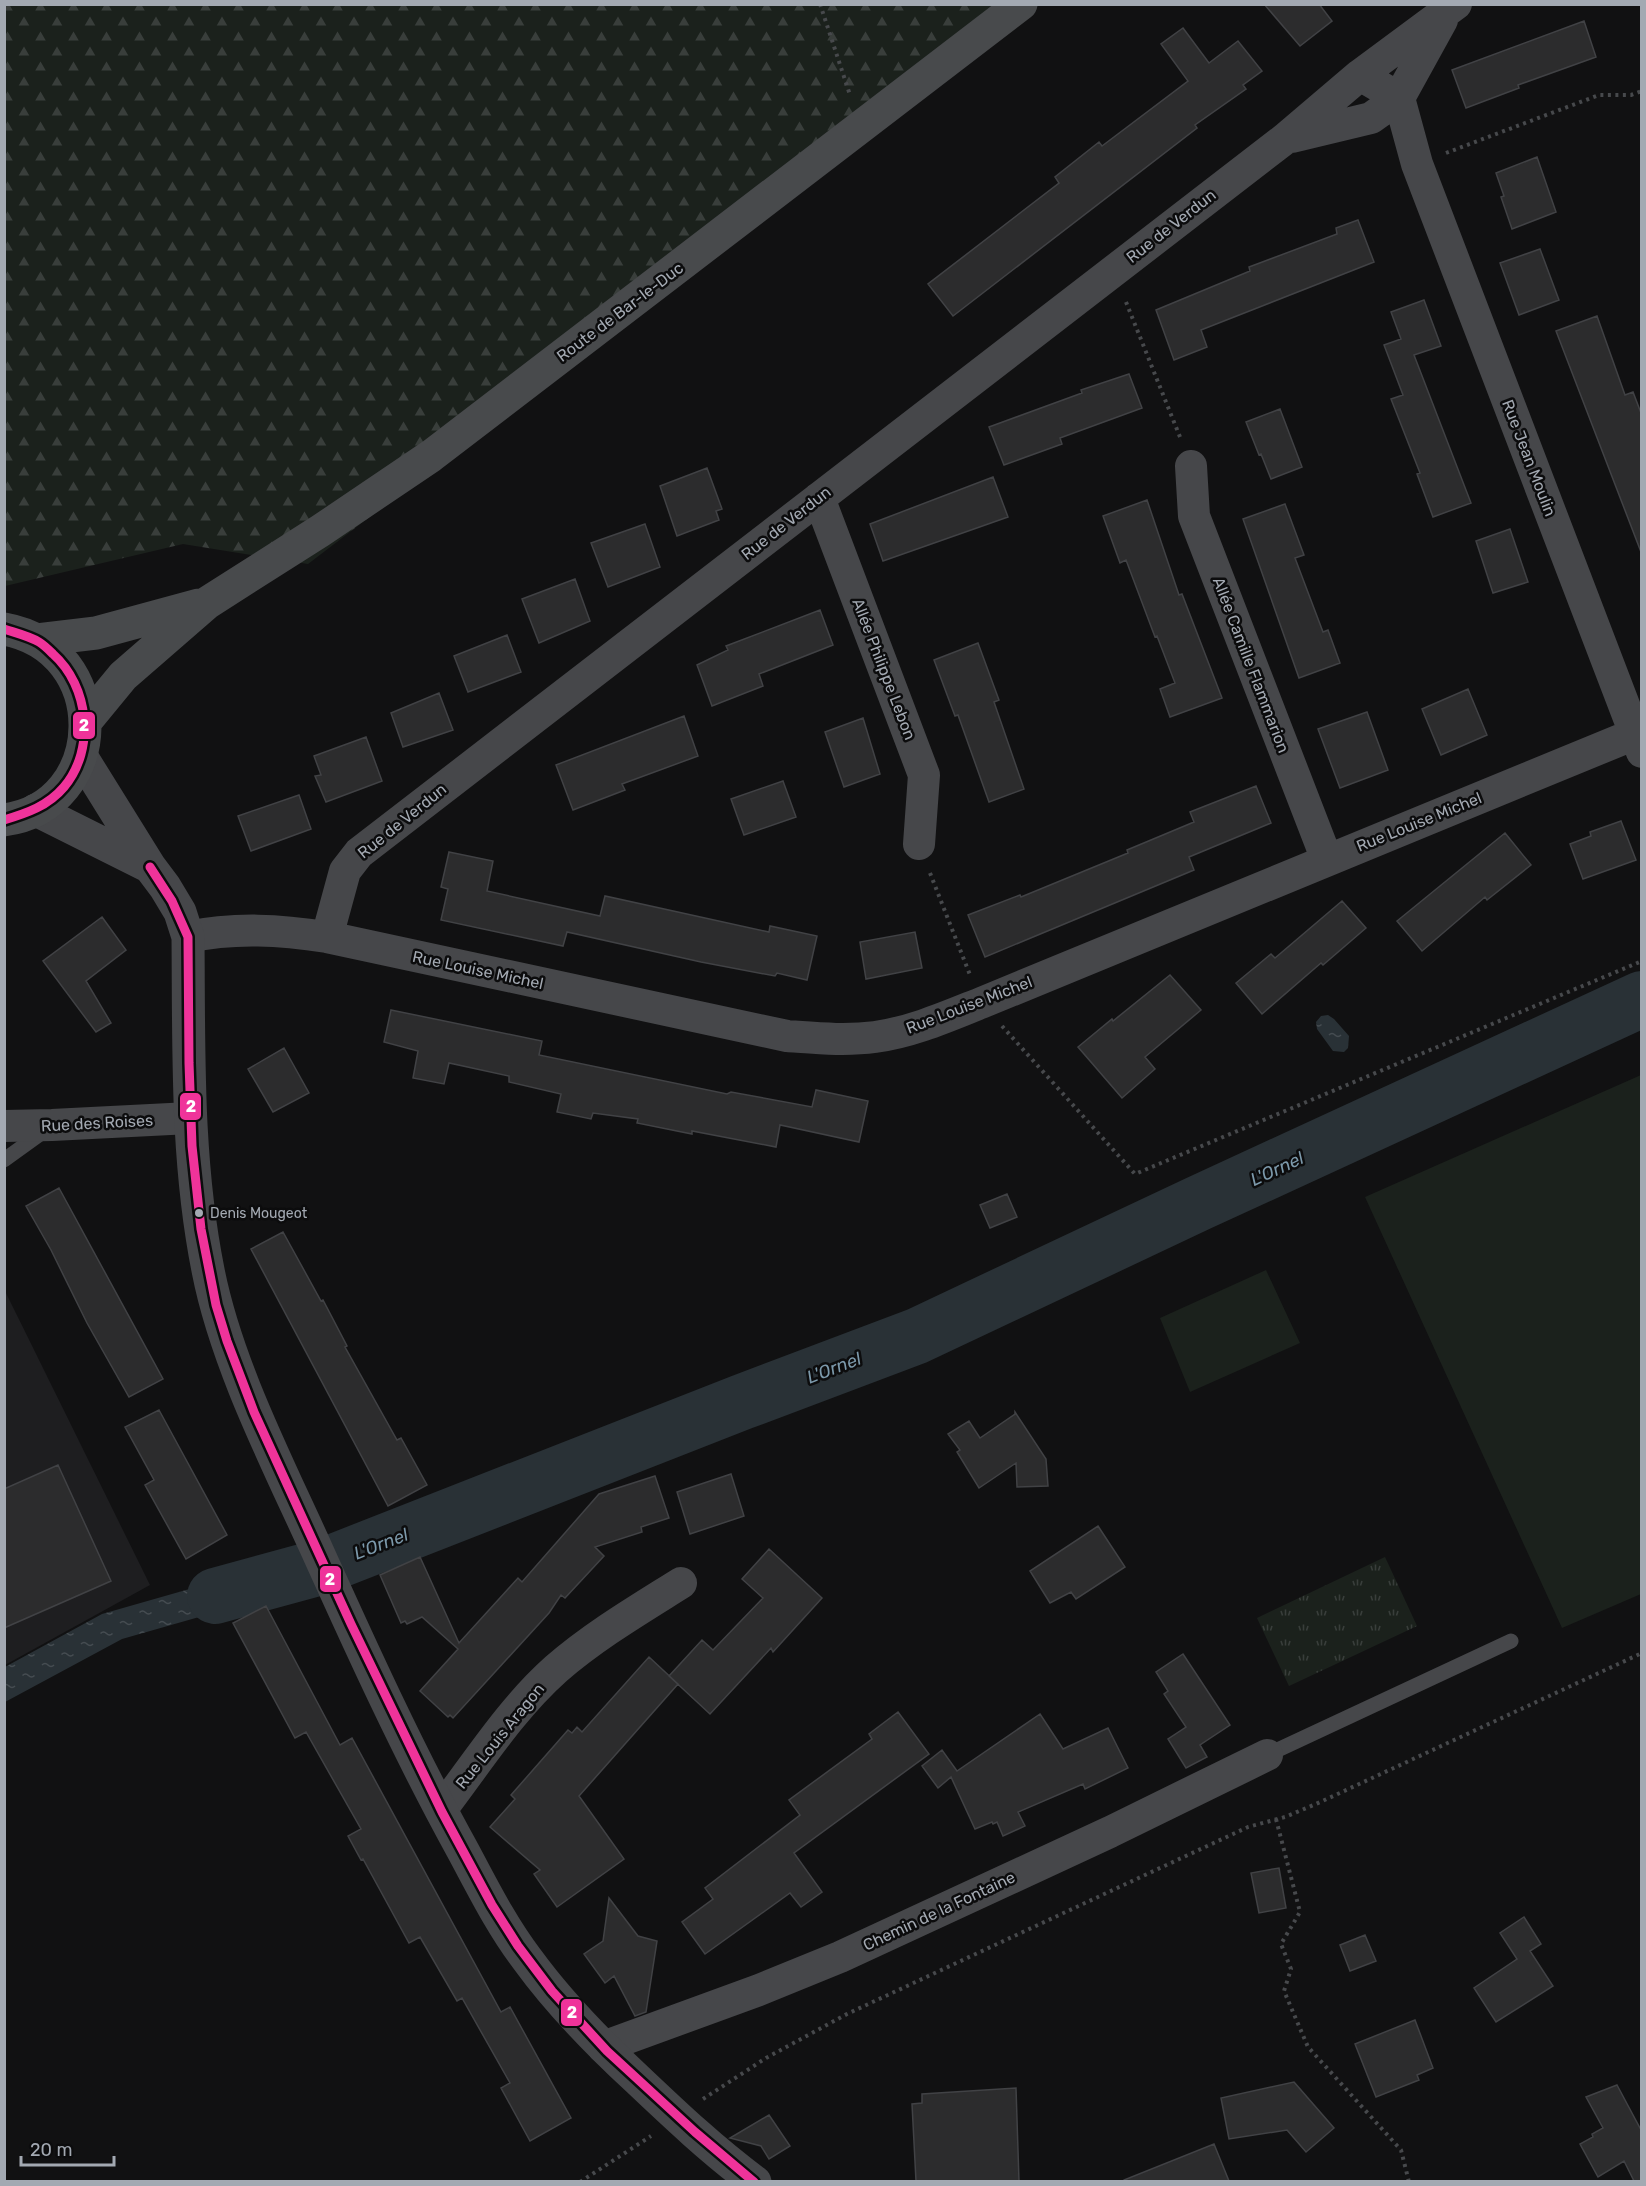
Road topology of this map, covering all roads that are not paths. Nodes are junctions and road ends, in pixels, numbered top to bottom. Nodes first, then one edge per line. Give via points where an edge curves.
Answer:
1 (1021, 4) edge
2 (1452, 8) edge
3 (1360, 75) junction
4 (1399, 98) junction
5 (1371, 118) junction
6 (1286, 138) junction
7 (1417, 164) junction
8 (1191, 466) road end
9 (819, 498) junction
10 (207, 603) junction
11 (4, 629) edge
12 (37, 640) junction
13 (86, 721) junction
14 (1639, 739) edge
15 (81, 756) junction
16 (36, 810) junction
17 (4, 820) edge
18 (919, 844) road end
19 (1327, 860) junction
20 (150, 867) junction
21 (327, 937) junction
22 (188, 938) junction
23 (190, 1118) junction
24 (52, 1125) junction
25 (4, 1126) edge
26 (4, 1160) edge
27 (681, 1583) dead end
28 (1511, 1641) dead end
29 (1267, 1755) joint
30 (441, 1810) junction
31 (603, 2047) junction
32 (755, 2181) edge

1 - 10 main road, Route de Bar-le-Duc via 431,456
2 - 3 street, Rue de Verdun
2 - 4 street, Rue de Verdun
3 - 4 street
3 - 5 street
3 - 6 street, Rue de Verdun
4 - 5 street, Rue de Verdun
4 - 7 street, Rue Jean Moulin
5 - 6 street, Rue de Verdun
5 - 7 street, Rue Jean Moulin
6 - 9 street, Rue de Verdun
7 - 14 street, Rue Jean Moulin
8 - 19 street, Allée Camille Flammarion via 1194,516
9 - 18 street, Allée Philippe Lebon via 924,775
9 - 21 street, Rue de Verdun via 360,853 345,871
10 - 12 main road, Route de Bar-le-Duc via 96,633
10 - 13 main road, Route de Bar-le-Duc via 123,676
11 - 12 main road
12 - 13 main road via 72,675
13 - 15 main road
14 - 19 street, Rue Louise Michel
15 - 16 main road via 63,788
15 - 20 street
16 - 17 main road
16 - 20 street
19 - 21 street, Rue Louise Michel via 918,1028 875,1037 834,1040 787,1036
20 - 22 street via 180,912
21 - 22 street, Rue Louise Michel via 257,930
22 - 23 street
23 - 24 street, Rue des Roises
23 - 30 street via 196,1194 220,1320 269,1444 332,1584
24 - 25 street, Rue des Roises
24 - 26 lane
27 - 30 street, Rue Louis Aragon via 597,1637 556,1669 520,1706
28 - 29 lane
29 - 31 street, Chemin de la Fontaine via 840,1957
30 - 31 street via 525,1957 560,2002
31 - 32 street via 678,2118

